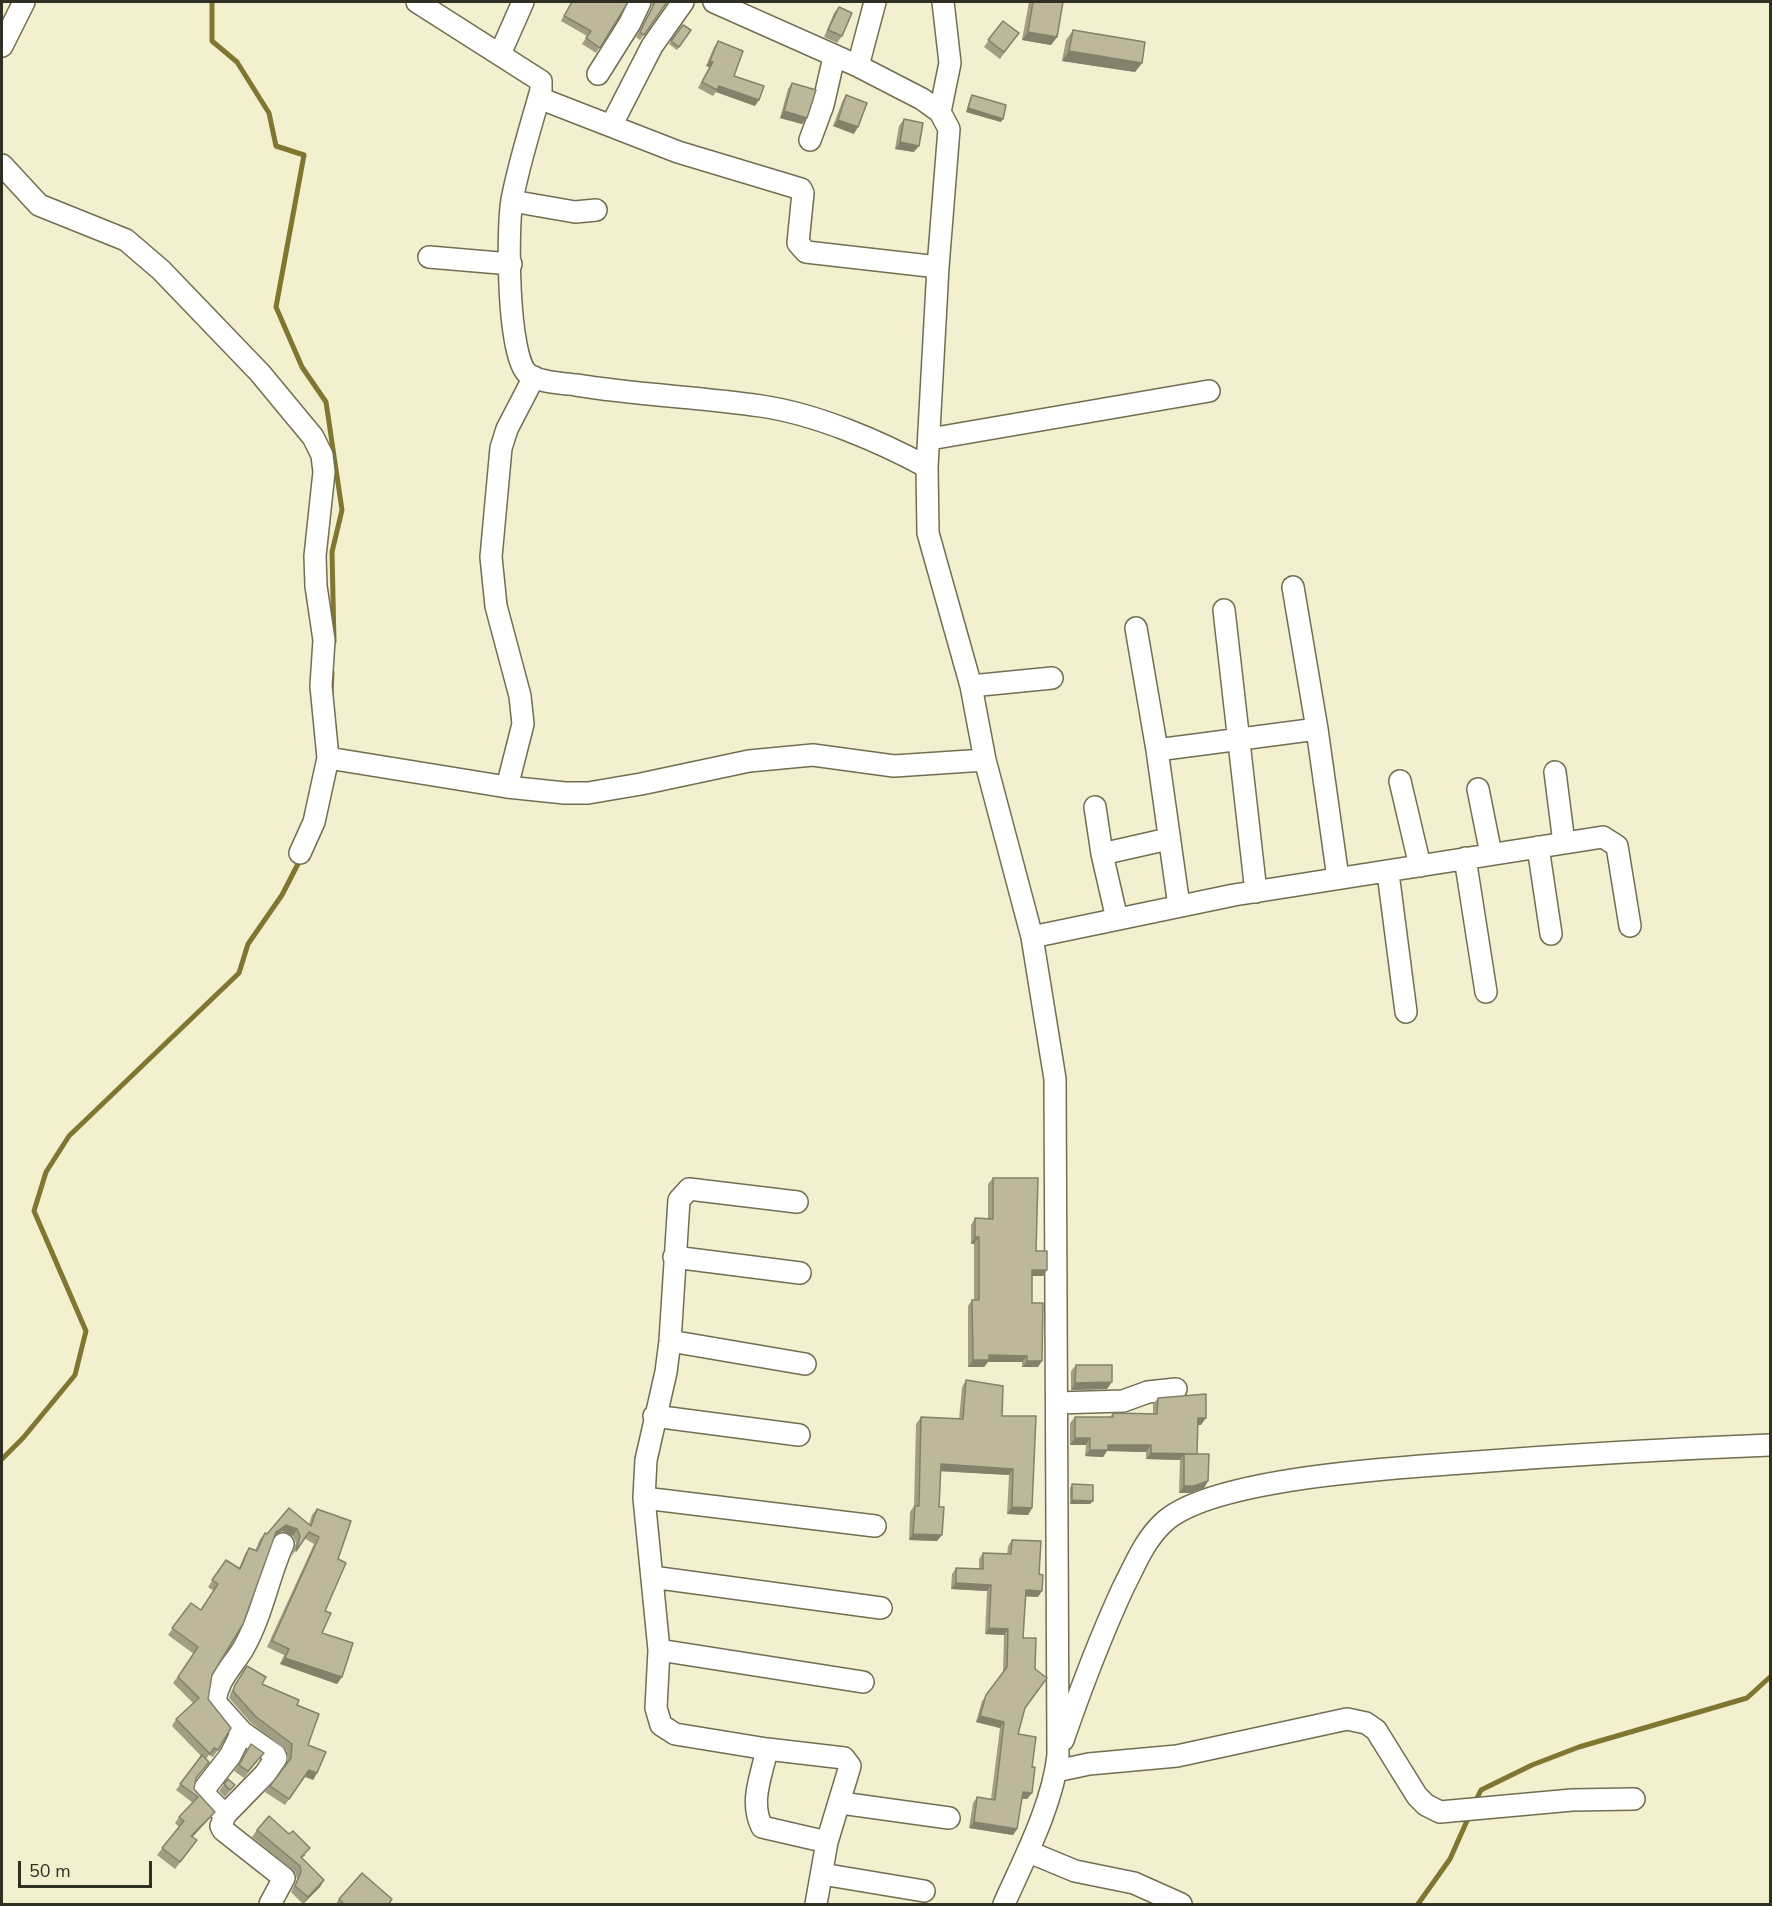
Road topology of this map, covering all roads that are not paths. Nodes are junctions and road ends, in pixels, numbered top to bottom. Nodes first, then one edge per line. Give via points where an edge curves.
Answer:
1 (24, 2) edge
2 (417, 2) edge
3 (523, 2) edge
4 (640, 2) edge
5 (683, 2) edge
6 (714, 2) edge
7 (875, 2) edge
8 (943, 2) edge
9 (2, 46) edge
10 (500, 54) junction
11 (834, 57) junction
12 (858, 66) junction
13 (598, 74) dead end
14 (539, 98) junction
15 (940, 112) junction
16 (611, 126) junction
17 (810, 140) dead end
18 (2, 165) edge
19 (512, 201) junction
20 (596, 210) dead end
21 (429, 257) dead end
22 (511, 264) junction
23 (938, 267) junction
24 (534, 377) junction
25 (1209, 391) dead end
26 (930, 439) junction
27 (927, 467) junction
28 (1293, 587) dead end
29 (1224, 610) dead end
30 (1136, 628) dead end
31 (1052, 678) dead end
32 (971, 686) junction
33 (1317, 729) junction
34 (1239, 737) junction
35 (1157, 750) junction
36 (328, 758) junction
37 (985, 760) junction
38 (1555, 772) dead end
39 (1400, 781) dead end
40 (507, 787) junction
41 (1478, 789) dead end
42 (1095, 807) dead end
43 (1168, 839) junction
44 (1564, 843) junction
45 (1538, 846) junction
46 (300, 853) dead end
47 (1102, 854) junction
48 (1491, 854) junction
49 (1465, 858) junction
50 (1420, 866) junction
51 (1388, 873) junction
52 (1338, 878) junction
53 (1257, 892) junction
54 (1179, 906) junction
55 (1117, 919) junction
56 (1630, 926) dead end
57 (1551, 934) dead end
58 (1032, 937) junction
59 (1486, 992) dead end
60 (1406, 1012) dead end
61 (797, 1202) dead end
62 (674, 1257) junction
63 (800, 1273) dead end
64 (670, 1341) junction
65 (805, 1364) dead end
66 (1176, 1389) dead end
67 (1057, 1403) junction
68 (654, 1416) junction
69 (799, 1435) dead end
70 (1770, 1445) edge
71 (644, 1498) junction
72 (875, 1526) dead end
73 (283, 1544) dead end
74 (652, 1577) junction
75 (881, 1608) dead end
76 (659, 1650) junction
77 (863, 1682) dead end
78 (242, 1732) junction
79 (767, 1749) junction
80 (1057, 1763) junction
81 (1634, 1799) dead end
82 (840, 1803) junction
83 (225, 1815) junction
84 (949, 1818) dead end
85 (827, 1842) junction
86 (1029, 1852) junction
87 (822, 1874) junction
88 (924, 1891) dead end
89 (270, 1905) edge
90 (816, 1905) edge
91 (1004, 1905) edge
92 (1181, 1905) edge

1 - 9 street
2 - 10 street
3 - 10 street
4 - 13 street
5 - 16 street via 652,46
6 - 11 street
7 - 12 street
8 - 15 street via 950,63
10 - 14 street via 541,81
11 - 12 street
11 - 17 street
12 - 15 street
14 - 16 street
14 - 19 street
15 - 23 street via 949,129 950,145
16 - 23 street via 678,152 801,189 798,243 806,252
18 - 36 street via 39,205 126,240 161,270 260,373 313,437 322,455 324,472 315,556 324,640 321,686
19 - 20 street via 574,212
19 - 22 street
21 - 22 street
22 - 24 street via 512,331 522,367
23 - 26 street
24 - 27 street via 615,392 763,406 808,417 894,449
24 - 40 street via 501,448 491,557 496,606 520,696 523,724
25 - 26 street
26 - 27 street
27 - 32 street via 928,533
28 - 33 street
29 - 34 street
30 - 35 street
31 - 32 street
32 - 37 street
33 - 34 street
33 - 52 street
34 - 35 street
34 - 53 street
35 - 43 street
36 - 40 street
36 - 46 street via 314,822
37 - 40 street via 894,766 813,755 749,761 588,793
37 - 58 street
38 - 44 street
39 - 50 street
41 - 48 street
42 - 47 street
43 - 47 street
43 - 54 street
44 - 45 street
44 - 56 street via 1603,837 1617,846
45 - 48 street
45 - 57 street
47 - 55 street
48 - 49 street
49 - 50 street
49 - 59 street
50 - 51 street
51 - 52 street
51 - 60 street
52 - 53 street
53 - 54 street
54 - 55 street
55 - 58 street
58 - 67 street via 1055,1079
61 - 62 street via 689,1189 679,1200
62 - 63 street
62 - 64 street
64 - 65 street
64 - 68 street
66 - 67 street via 1148,1392 1123,1401
67 - 80 street
68 - 69 street
68 - 71 street
70 - 80 street via 1604,1452 1380,1469 1312,1477 1189,1504 1164,1522 1143,1547 1098,1641
71 - 72 street
71 - 74 street
73 - 78 street via 260,1613 216,1693 215,1702
74 - 75 street
74 - 76 street
76 - 77 street
76 - 79 street via 656,1708 661,1725 668,1731
78 - 83 street via 225,1764 202,1791
78 - 83 street via 276,1758
79 - 82 street via 848,1761
79 - 85 street via 755,1801 762,1827
80 - 81 street via 1177,1756 1347,1719 1376,1730 1417,1796 1440,1812 1572,1800
80 - 86 street
82 - 84 street
82 - 85 street
83 - 89 street via 223,1830 284,1878
85 - 87 street
86 - 91 street
86 - 92 street via 1075,1870 1134,1882
87 - 88 street
87 - 90 street

